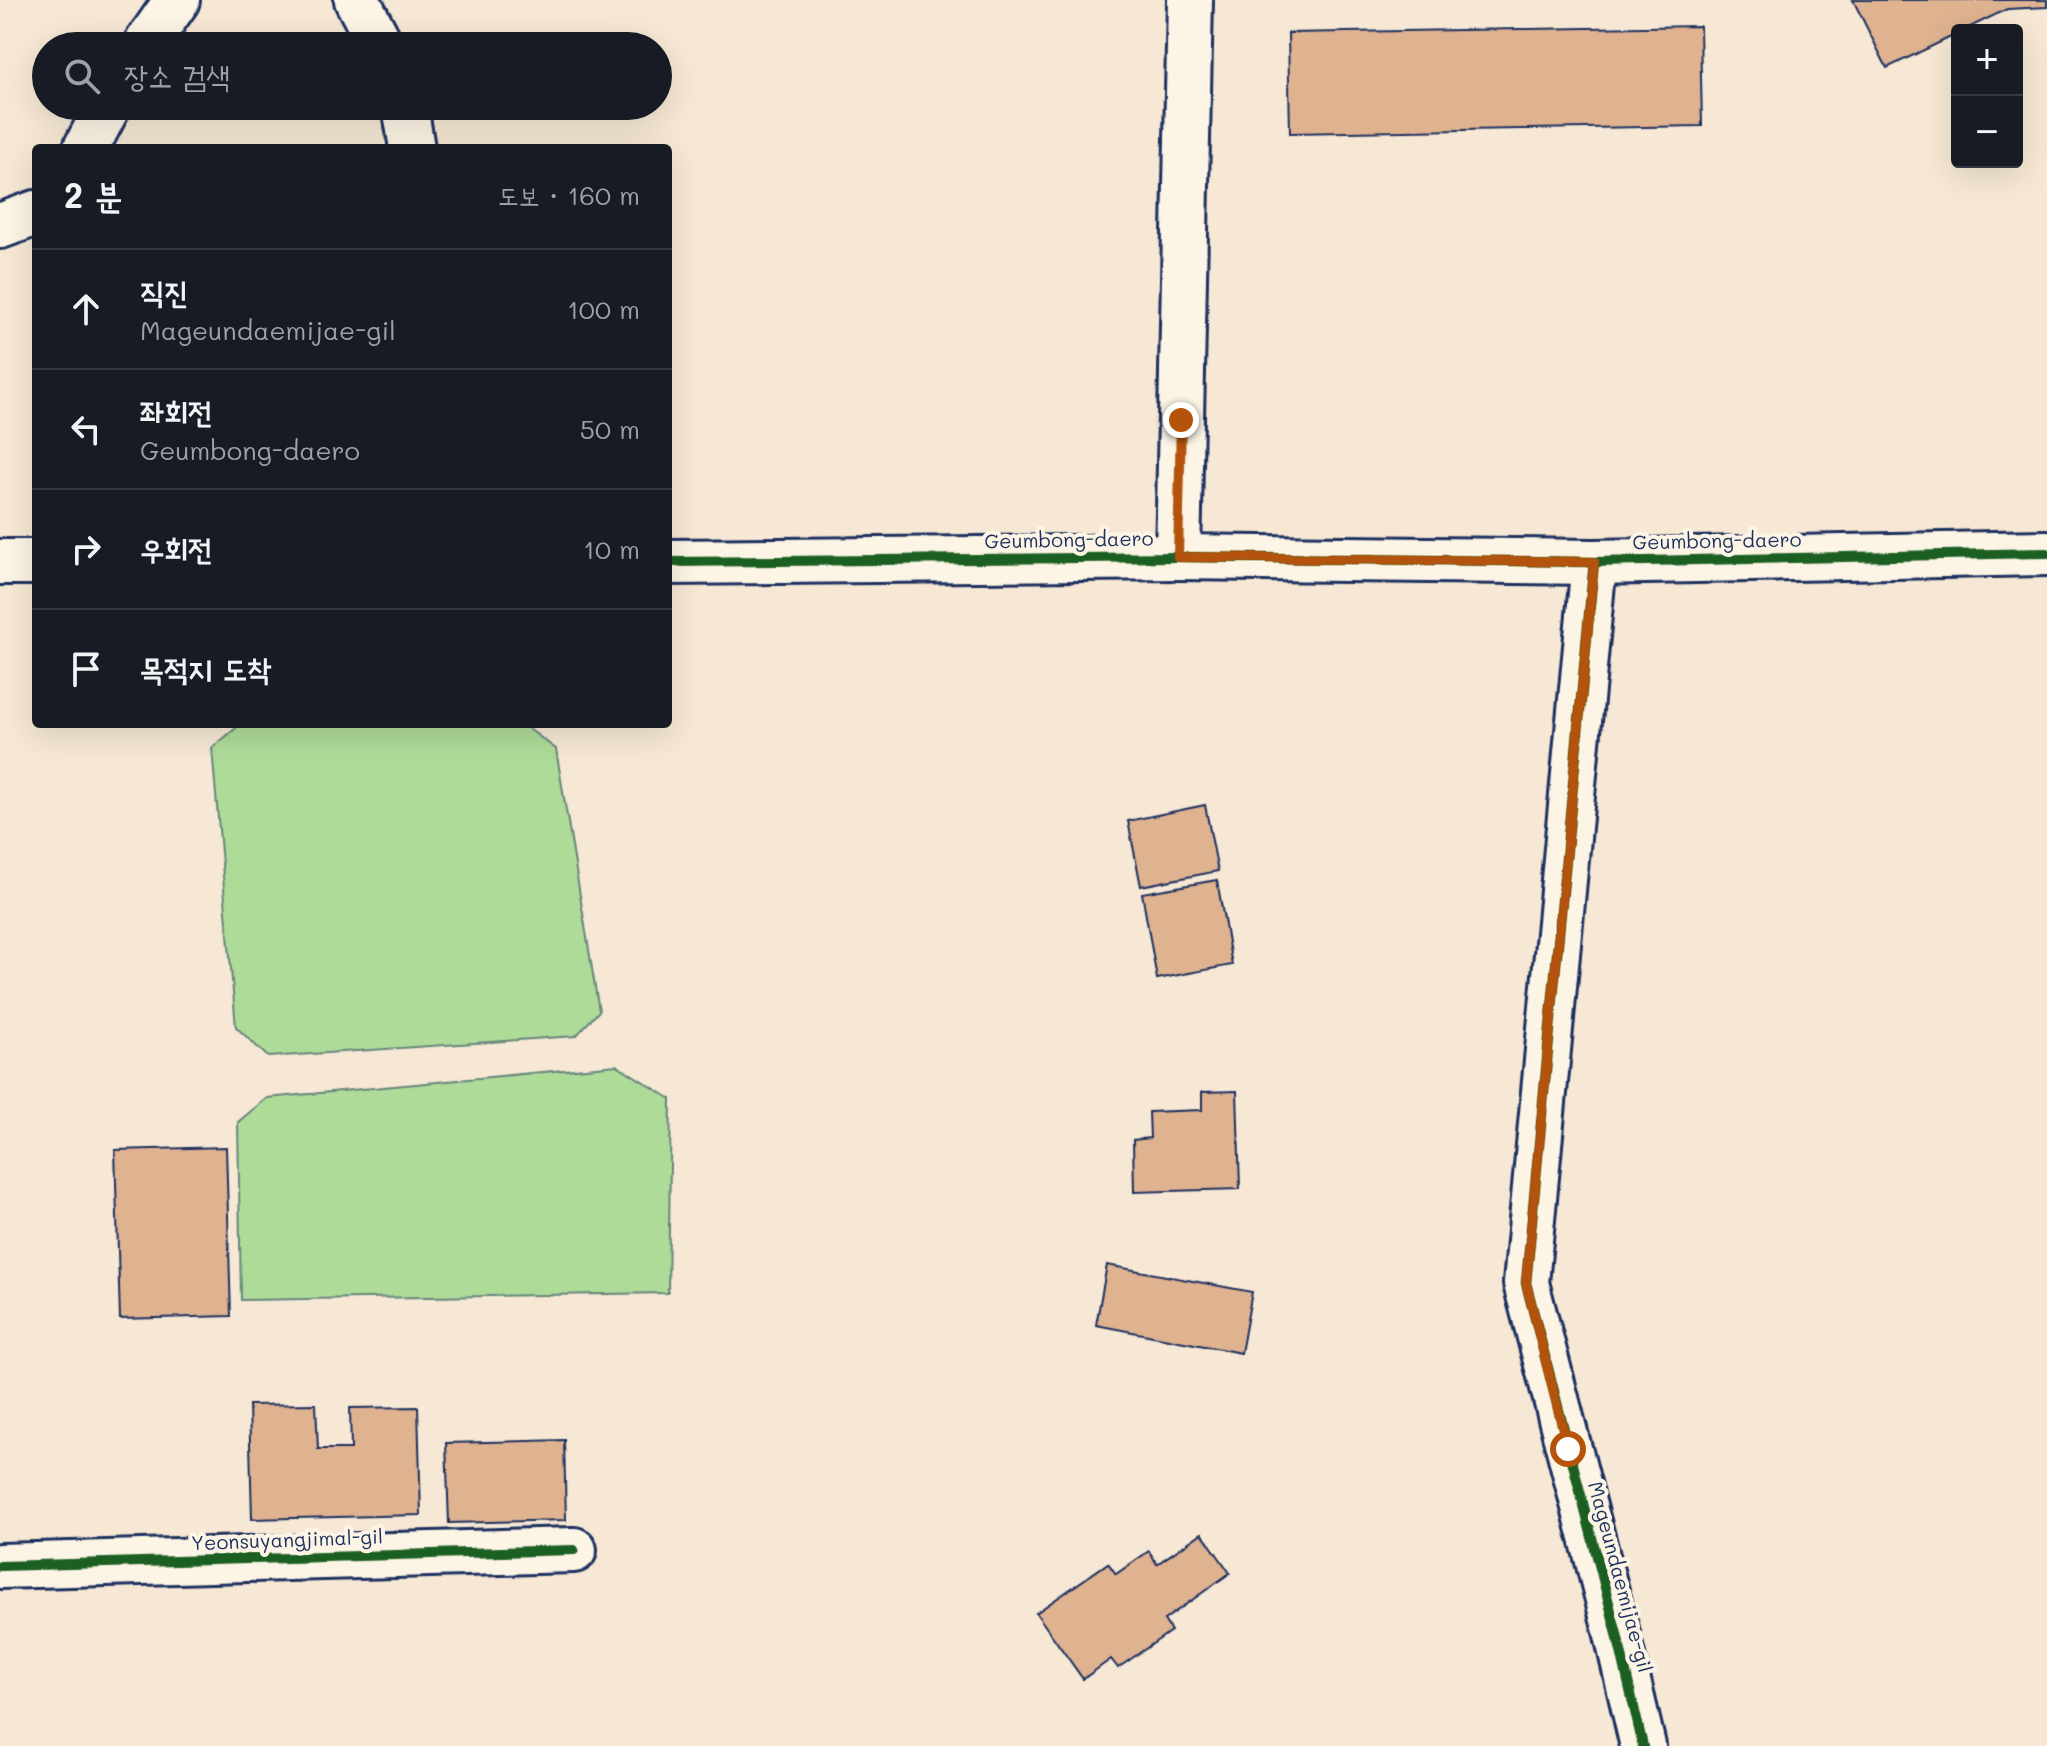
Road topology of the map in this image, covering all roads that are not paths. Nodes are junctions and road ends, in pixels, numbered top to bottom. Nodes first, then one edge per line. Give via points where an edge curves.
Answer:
1 (177, 0) edge
2 (357, 0) edge
3 (1190, 0) edge
4 (155, 32) edge
5 (374, 32) edge
6 (101, 120) edge
7 (407, 120) edge
8 (88, 144) edge
9 (411, 144) edge
10 (32, 214) edge
11 (0, 226) edge
12 (2047, 553) edge
13 (1178, 557) junction
14 (0, 562) edge
15 (32, 562) edge
16 (672, 562) edge
17 (1594, 562) junction
18 (574, 1550) dead end
19 (0, 1566) edge
20 (1643, 1746) edge

1 - 4 street
2 - 5 street
3 - 13 street
6 - 8 street
7 - 9 street
10 - 11 street
12 - 17 street, Geumbong-daero
13 - 16 street, Geumbong-daero
13 - 17 street, Geumbong-daero
14 - 15 street
17 - 20 street, Mageundaemijae-gil via 1526,1283
18 - 19 street, Yeonsuyangjimal-gil

